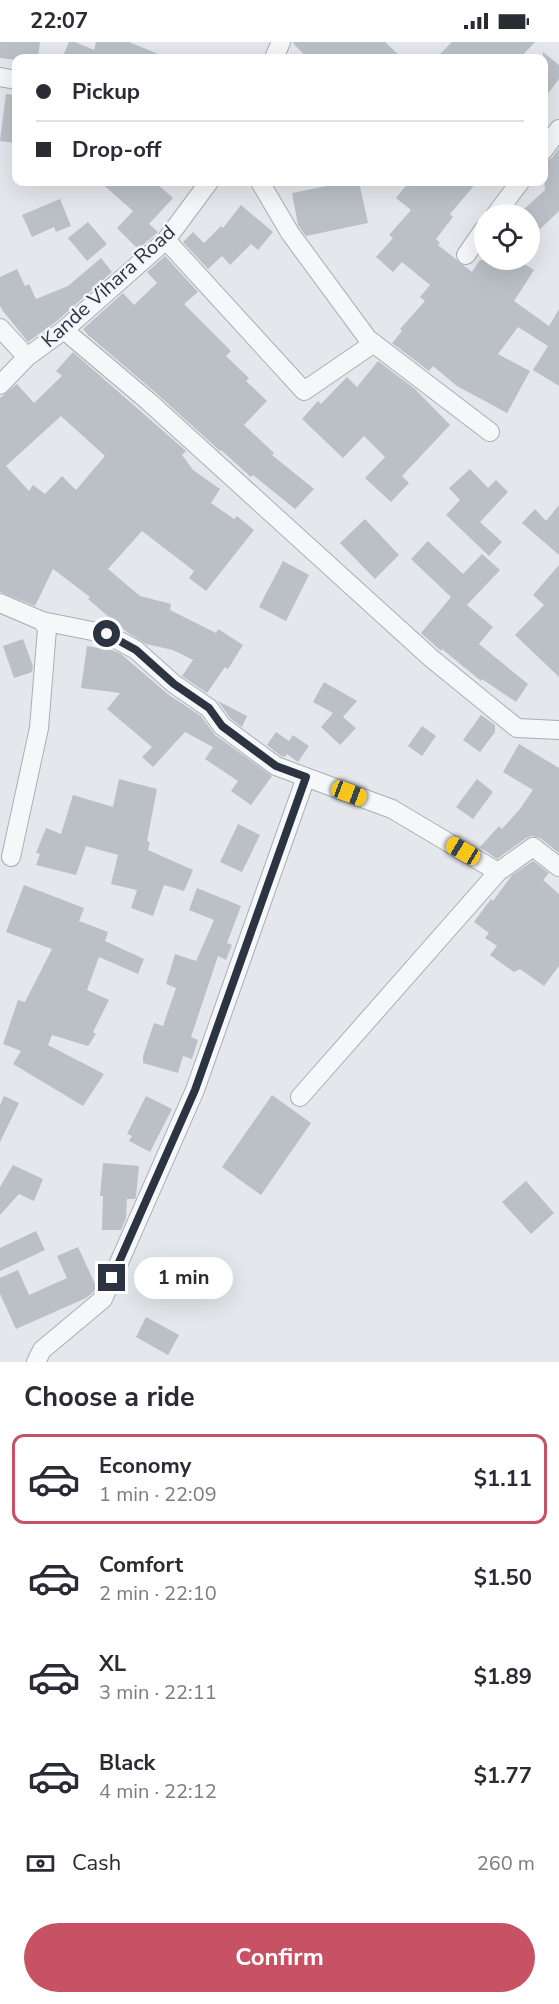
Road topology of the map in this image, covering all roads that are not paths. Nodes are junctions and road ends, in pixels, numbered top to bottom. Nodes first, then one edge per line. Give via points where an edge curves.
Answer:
1 (559, 129) edge
2 (548, 144) edge
3 (206, 186) edge
4 (262, 186) edge
5 (517, 186) edge
6 (504, 204) edge
7 (166, 240) junction
8 (474, 243) edge
9 (466, 255) dead end
10 (0, 328) edge
11 (64, 330) junction
12 (374, 343) junction
13 (27, 357) junction
14 (0, 386) edge
15 (490, 432) dead end
16 (0, 603) edge
17 (42, 621) junction
18 (559, 730) edge
19 (306, 777) junction
20 (10, 856) dead end
21 (559, 867) edge
22 (498, 872) junction
23 (300, 1097) dead end
24 (36, 1362) edge

1 - 2 street
3 - 7 street, Kande Vihara Road
4 - 12 street via 290,233
5 - 6 street
7 - 11 street, Kande Vihara Road
7 - 12 street via 303,392
8 - 9 street
10 - 13 street
11 - 13 street, Kande Vihara Road
11 - 18 street via 203,450 431,658 517,728
12 - 15 street
13 - 14 street, Kande Vihara Road
16 - 17 street
17 - 19 street via 107,634 136,650 209,708 222,726 276,766
17 - 20 street via 47,629 39,728
19 - 22 street via 392,809
19 - 24 street via 195,1090 103,1299 42,1350
21 - 22 street via 533,847
22 - 23 street

